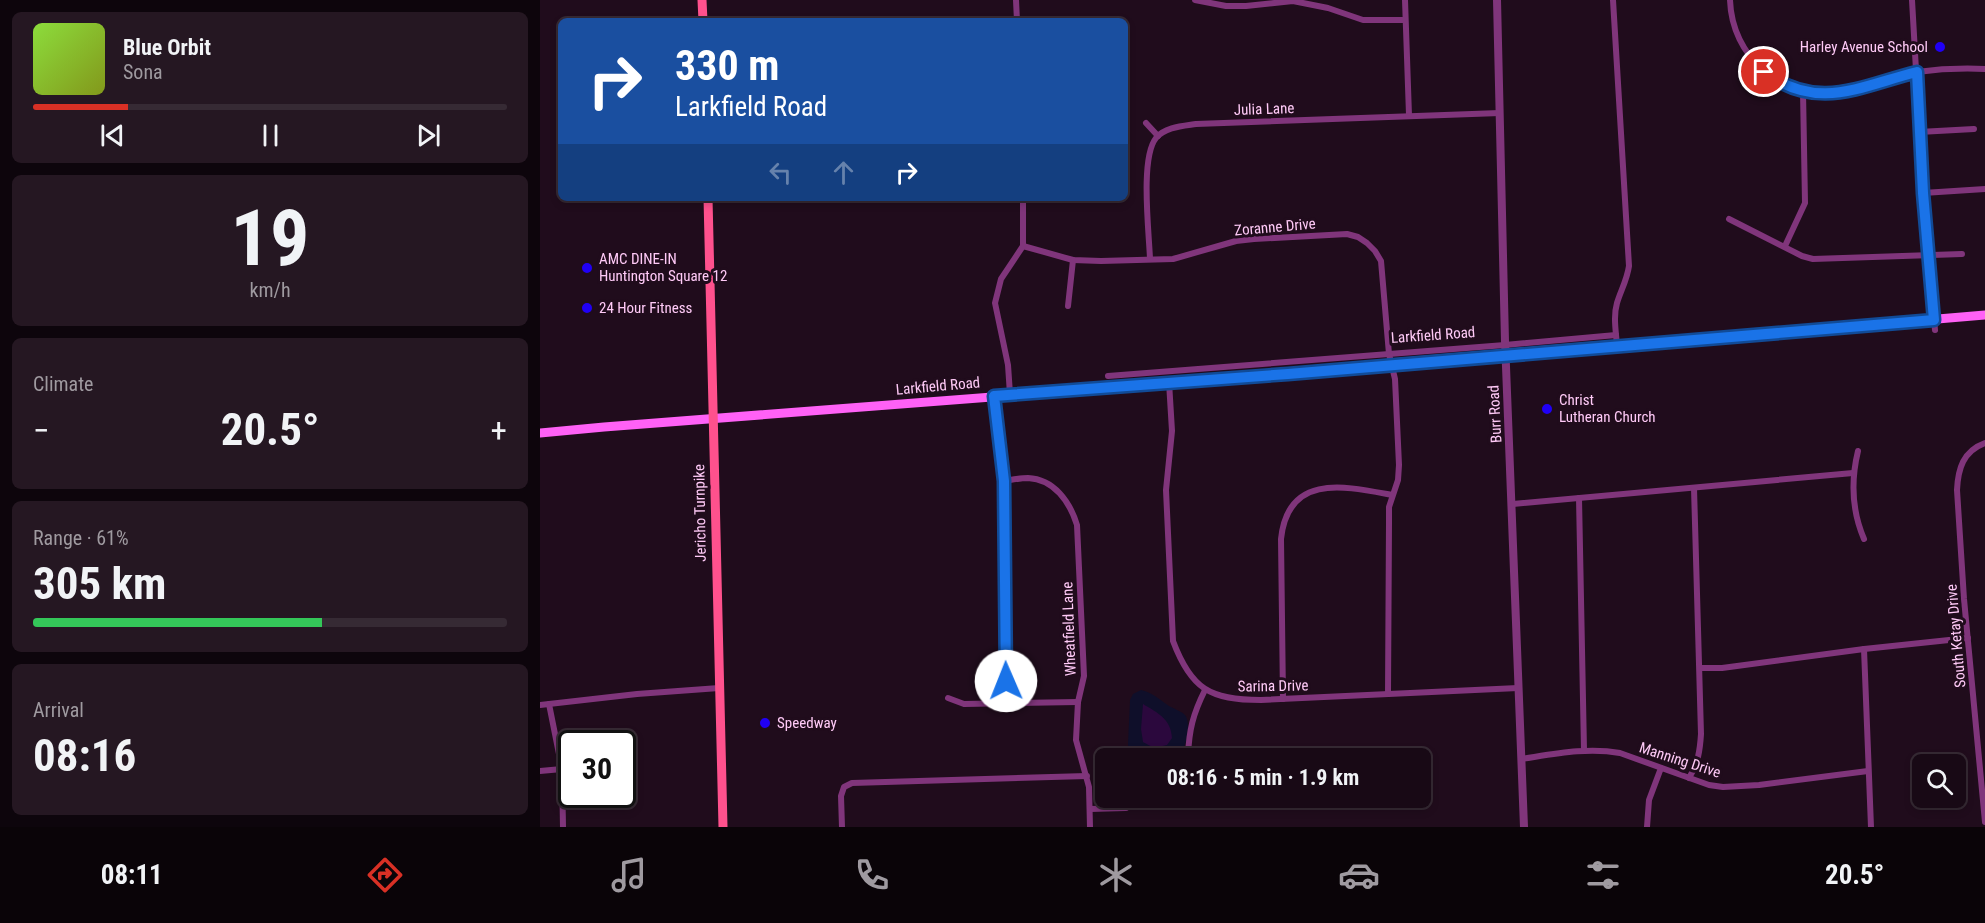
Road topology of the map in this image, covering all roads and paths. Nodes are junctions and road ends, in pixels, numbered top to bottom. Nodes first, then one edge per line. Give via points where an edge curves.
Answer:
1 (702, 0) edge
2 (1016, 0) edge
3 (1195, 0) edge
4 (1405, 0) edge
5 (1497, 0) edge
6 (1613, 0) edge
7 (1730, 0) edge
8 (1912, 0) edge
9 (1293, 1) edge
10 (703, 18) edge
11 (1017, 18) edge
12 (1406, 20) junction
13 (1985, 69) edge
14 (1917, 72) junction
15 (1803, 92) junction
16 (1500, 113) junction
17 (1409, 115) junction
18 (1146, 123) dead end
19 (1974, 129) dead end
20 (1919, 132) junction
21 (1158, 136) junction
22 (1985, 189) edge
23 (1923, 193) junction
24 (708, 201) edge
25 (1023, 201) edge
26 (1729, 219) dead end
27 (1023, 246) junction
28 (1785, 246) junction
29 (1928, 254) junction
30 (1962, 254) dead end
31 (1150, 259) junction
32 (1073, 260) junction
33 (1068, 306) dead end
34 (1985, 315) edge
35 (1934, 320) junction
36 (1935, 330) dead end
37 (1616, 335) junction
38 (1617, 346) junction
39 (1506, 350) junction
40 (1389, 354) junction
41 (1392, 365) junction
42 (1108, 376) dead end
43 (1169, 382) junction
44 (1010, 394) junction
45 (994, 396) junction
46 (713, 418) junction
47 (540, 434) edge
48 (1985, 443) edge
49 (1858, 451) dead end
50 (1853, 473) junction
51 (1004, 481) junction
52 (1694, 488) junction
53 (1392, 495) junction
54 (1579, 498) junction
55 (1513, 504) junction
56 (1864, 539) dead end
57 (1968, 638) junction
58 (1864, 649) junction
59 (1700, 668) junction
60 (719, 688) junction
61 (1518, 688) junction
62 (1205, 690) junction
63 (1388, 694) junction
64 (948, 698) dead end
65 (1283, 699) junction
66 (1078, 702) junction
67 (1006, 703) junction
68 (549, 704) junction
69 (540, 705) edge
70 (1189, 748) edge
71 (558, 749) edge
72 (1584, 750) junction
73 (1521, 759) junction
74 (1661, 768) junction
75 (558, 769) edge
76 (540, 771) edge
77 (1868, 771) junction
78 (1087, 776) junction
79 (1689, 777) junction
80 (1983, 779) edge
81 (562, 808) edge
82 (1126, 808) dead end
83 (1090, 809) junction
84 (1985, 822) edge
85 (842, 826) edge
86 (563, 827) edge
87 (723, 827) edge
88 (1090, 827) edge
89 (1524, 827) edge
90 (1647, 827) edge
91 (1871, 827) edge

1 - 10 main road
2 - 11 street
3 - 9 street via 1236,6
4 - 12 street
5 - 16 street, Burr Road
6 - 37 street via 1629,266 1617,302
7 - 15 street via 1734,29 1751,59 1774,79
8 - 14 street
9 - 12 street via 1363,20
12 - 17 street
13 - 14 street
14 - 15 street via 1839,93
14 - 20 street
15 - 28 street via 1805,203
16 - 17 street, Julia Lane
16 - 39 street, Burr Road
17 - 21 street, Julia Lane via 1196,124
18 - 21 street
19 - 20 street
20 - 23 street
21 - 31 street via 1149,156 1147,180
22 - 23 street
23 - 29 street
24 - 46 main road, Jericho Turnpike
25 - 27 street
26 - 28 street
27 - 32 street, Zoranne Drive
27 - 44 street via 1001,279 995,303
28 - 29 street via 1802,256 1823,260
29 - 30 street
29 - 35 street
31 - 32 street, Zoranne Drive
31 - 40 street, Zoranne Drive via 1173,259 1254,239 1334,234 1358,237 1376,251 1381,261
32 - 33 street
34 - 35 main road, Larkfield Road
35 - 36 street
35 - 38 main road, Larkfield Road
37 - 38 street
37 - 39 street, Larkfield Road
38 - 39 main road, Larkfield Road
39 - 40 street, Larkfield Road
39 - 41 main road, Larkfield Road
39 - 55 street, Burr Road
40 - 41 street, Zoranne Drive
40 - 42 street, Larkfield Road
41 - 43 main road, Larkfield Road
41 - 53 street, Zoranne Drive via 1399,465
43 - 44 main road, Larkfield Road
43 - 62 street via 1172,431 1166,490 1173,641 1180,661
44 - 45 main road, Larkfield Road
45 - 46 main road, Larkfield Road
45 - 51 street
46 - 47 main road, Larkfield Road
46 - 60 main road, Jericho Turnpike
48 - 57 street, South Ketay Drive via 1969,452 1958,473
49 - 50 street
50 - 52 street
50 - 56 street via 1857,523
51 - 66 street, Wheatfield Lane via 1041,480 1066,500 1073,513 1077,525 1084,676
51 - 67 street
52 - 54 street
52 - 59 street
53 - 63 street, Zoranne Drive
53 - 65 street via 1340,486 1311,492 1289,508 1281,538
54 - 55 street
54 - 72 street
55 - 61 street, Burr Road
57 - 58 street
57 - 80 street, South Ketay Drive
58 - 59 street
58 - 77 street
59 - 79 street via 1699,755
60 - 68 street
60 - 87 main road, Jericho Turnpike
61 - 63 street, Sarina Drive
61 - 73 street, Burr Road
62 - 65 street, Sarina Drive via 1240,700
62 - 70 street via 1194,712
63 - 65 street, Sarina Drive
64 - 67 street via 964,704
66 - 67 street
66 - 78 street, Wheatfield Lane via 1076,740
68 - 69 street
68 - 71 street
72 - 73 street, Manning Drive
72 - 74 street, Manning Drive via 1620,753
73 - 89 street, Burr Road
74 - 79 street, Manning Drive
74 - 90 street via 1649,800
75 - 76 street
77 - 79 street, Manning Drive via 1738,787 1716,786
77 - 91 street
78 - 83 street, Wheatfield Lane
78 - 85 street via 852,783 844,787 841,796
80 - 84 street, South Ketay Drive
81 - 86 street
82 - 83 street
83 - 88 street, Wheatfield Lane

